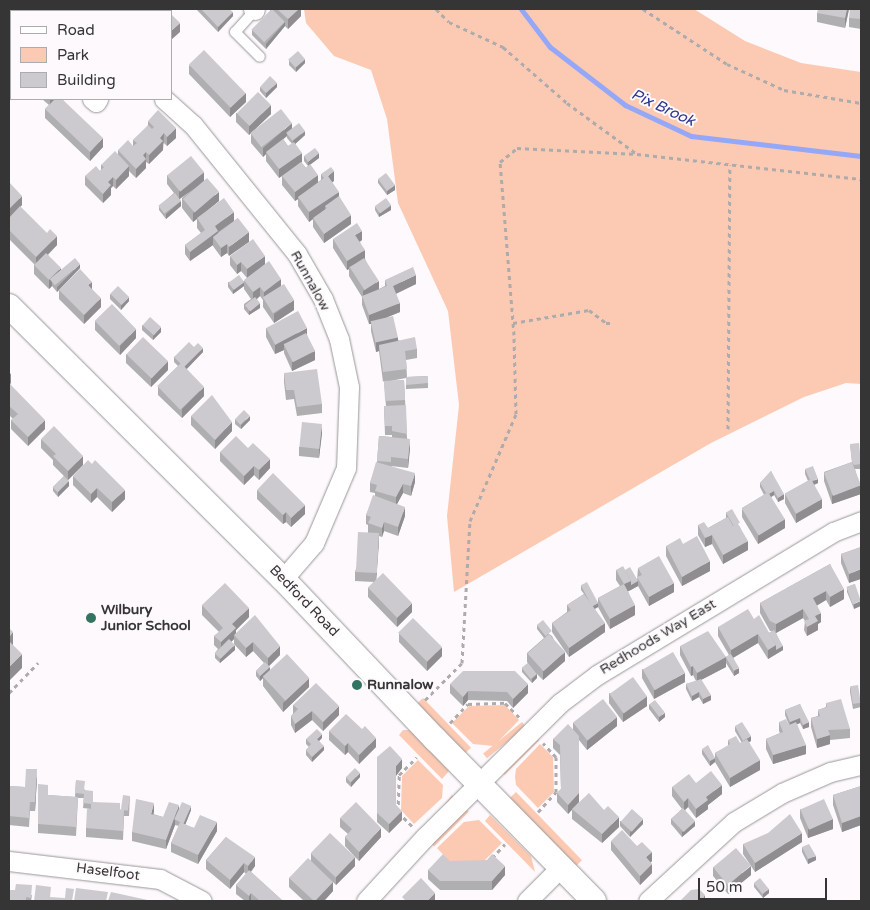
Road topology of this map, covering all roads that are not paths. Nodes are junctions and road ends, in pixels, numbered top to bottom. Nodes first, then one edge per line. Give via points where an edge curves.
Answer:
1 (255, 9) edge
2 (260, 57) dead end
3 (165, 100) edge
4 (9, 306) edge
5 (861, 521) edge
6 (284, 579) junction
7 (861, 765) edge
8 (479, 785) junction
9 (9, 861) edge
10 (560, 868) junction
11 (202, 901) edge
12 (366, 901) edge
13 (527, 901) edge
14 (594, 901) edge
15 (648, 901) edge

1 - 2 lane via 235,32
3 - 6 street, Runnalow via 193,125 297,254 323,299 339,339 349,386 346,468 314,543
4 - 6 street, Bedford Road
5 - 8 street, Redhoods Way East via 833,532 597,675 560,703
6 - 8 street, Bedford Road
7 - 15 street via 830,772 782,793 734,822
8 - 10 street, Bedford Road
8 - 12 street, Redhoods Way East
9 - 11 street, Haselfoot via 160,879
10 - 13 street
10 - 14 street, Bedford Road

